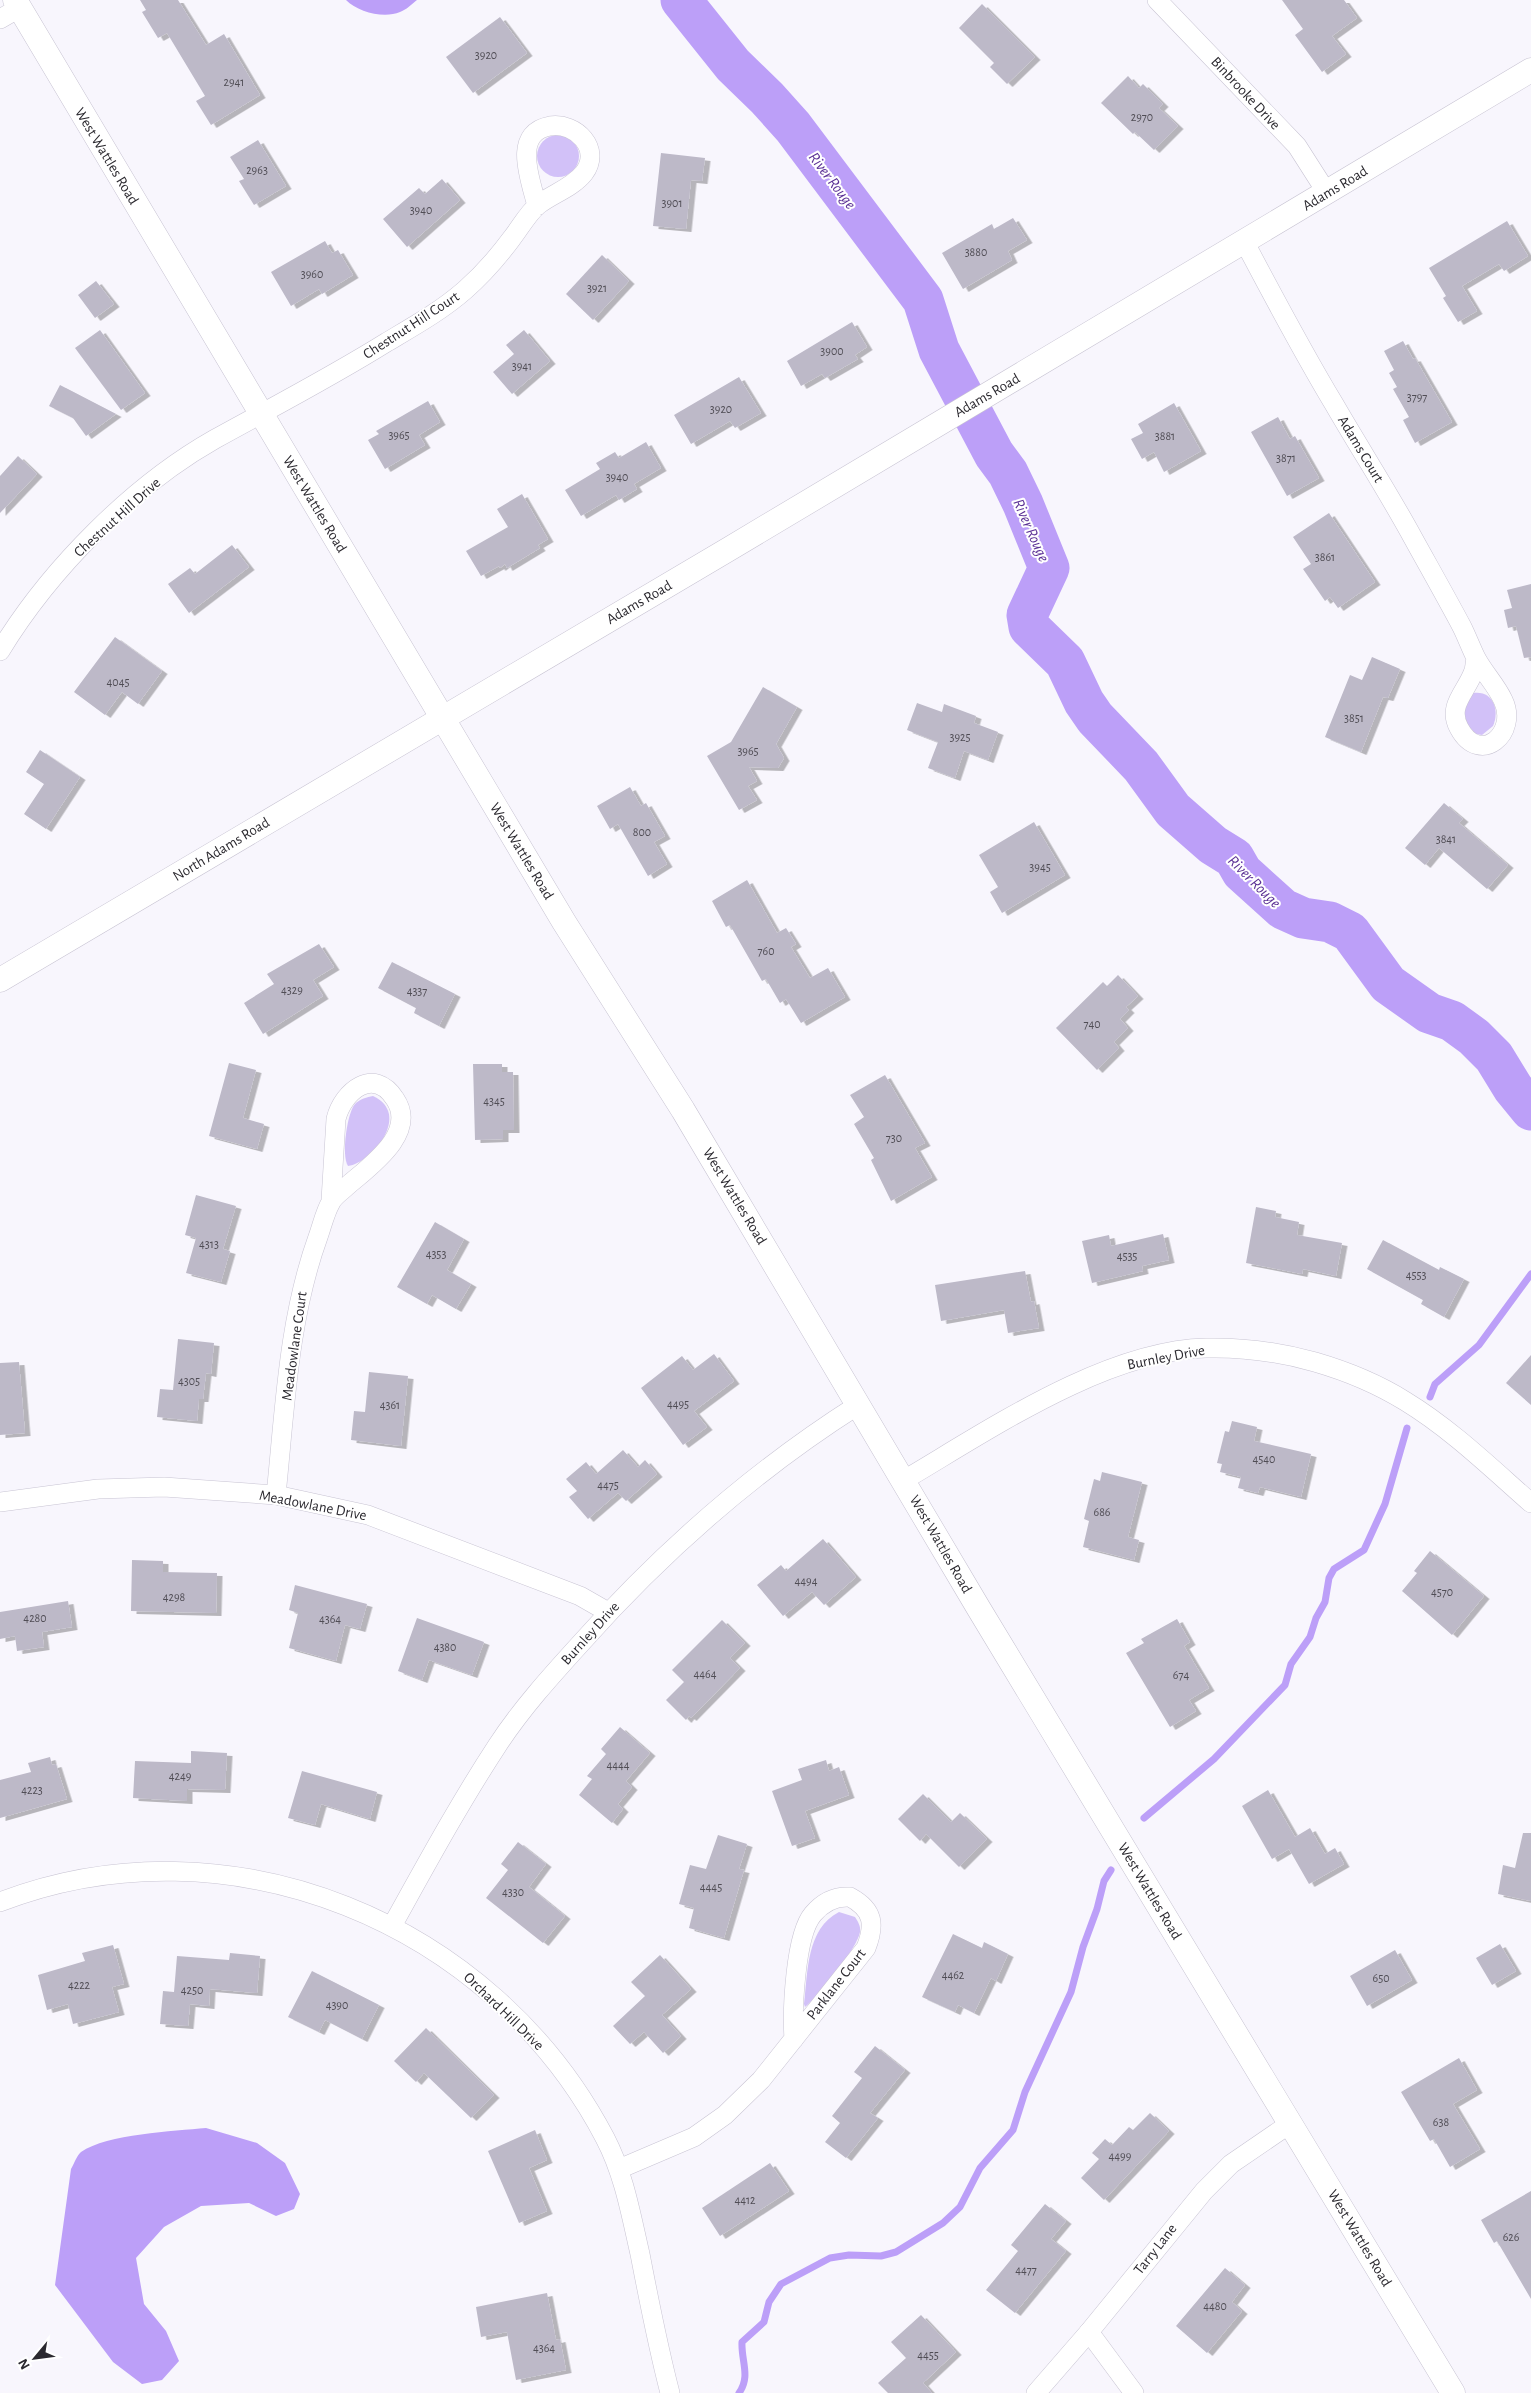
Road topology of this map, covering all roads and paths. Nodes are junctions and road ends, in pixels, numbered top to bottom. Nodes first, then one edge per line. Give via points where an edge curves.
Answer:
1 (1157, 0) edge
2 (11, 9) edge
3 (1531, 70) edge
4 (1327, 193) junction
5 (536, 206) dead end
6 (1244, 242) junction
7 (262, 414) junction
8 (0, 651) edge
9 (1476, 658) dead end
10 (442, 718) junction
11 (0, 980) edge
12 (331, 1200) junction
13 (858, 1405) junction
14 (904, 1480) junction
15 (276, 1495) junction
16 (0, 1502) edge
17 (1531, 1503) edge
18 (608, 1612) junction
19 (0, 1902) edge
20 (392, 1926) junction
21 (794, 2039) junction
22 (1291, 2123) junction
23 (619, 2169) junction
24 (1089, 2332) junction
25 (670, 2393) edge
26 (1036, 2393) edge
27 (1134, 2393) edge
28 (1454, 2393) edge

1 - 4 street, Binbrooke Drive via 1297,146
2 - 7 street, West Wattles Road
3 - 4 street, Adams Road
4 - 6 street, Adams Road
5 - 7 street, Chestnut Hill Court via 488,268 442,308
6 - 9 street, Adams Court via 1412,537
6 - 10 street, Adams Road
7 - 8 street, Chestnut Hill Drive via 193,453 124,506 70,559 25,614
7 - 10 street, West Wattles Road
10 - 11 street, North Adams Road
10 - 13 street, West Wattles Road via 564,922 688,1117
12 - 12 street, Meadowlane Court via 397,1136 401,1124 398,1103 380,1086 371,1084 355,1088 339,1107
12 - 15 street, Meadowlane Court via 298,1307
13 - 14 street, West Wattles Road
13 - 18 street, Burnley Drive via 799,1444 699,1522
14 - 17 street, Burnley Drive via 1007,1419 1120,1366 1205,1348 1246,1348 1289,1354 1368,1380 1438,1424
14 - 22 street, West Wattles Road
15 - 16 street, Meadowlane Drive via 164,1488 98,1489
15 - 18 street, Meadowlane Drive via 368,1515 580,1596
18 - 20 street, Burnley Drive via 545,1683 498,1745
19 - 20 street, Orchard Hill Drive via 73,1878 176,1870 280,1884 352,1908
20 - 23 street, Orchard Hill Drive via 470,1976 542,2046 585,2104
21 - 21 street, Parklane Court via 866,1948 870,1938 871,1920 867,1909 850,1897 832,1899 821,1906 806,1928 792,2012
21 - 23 street, Parklane Court via 761,2080 710,2127 664,2152
22 - 24 street, Tarry Lane via 1231,2164 1204,2191
22 - 28 street, West Wattles Road
23 - 25 street, Orchard Hill Drive
24 - 26 street, Tarry Lane
24 - 27 street

